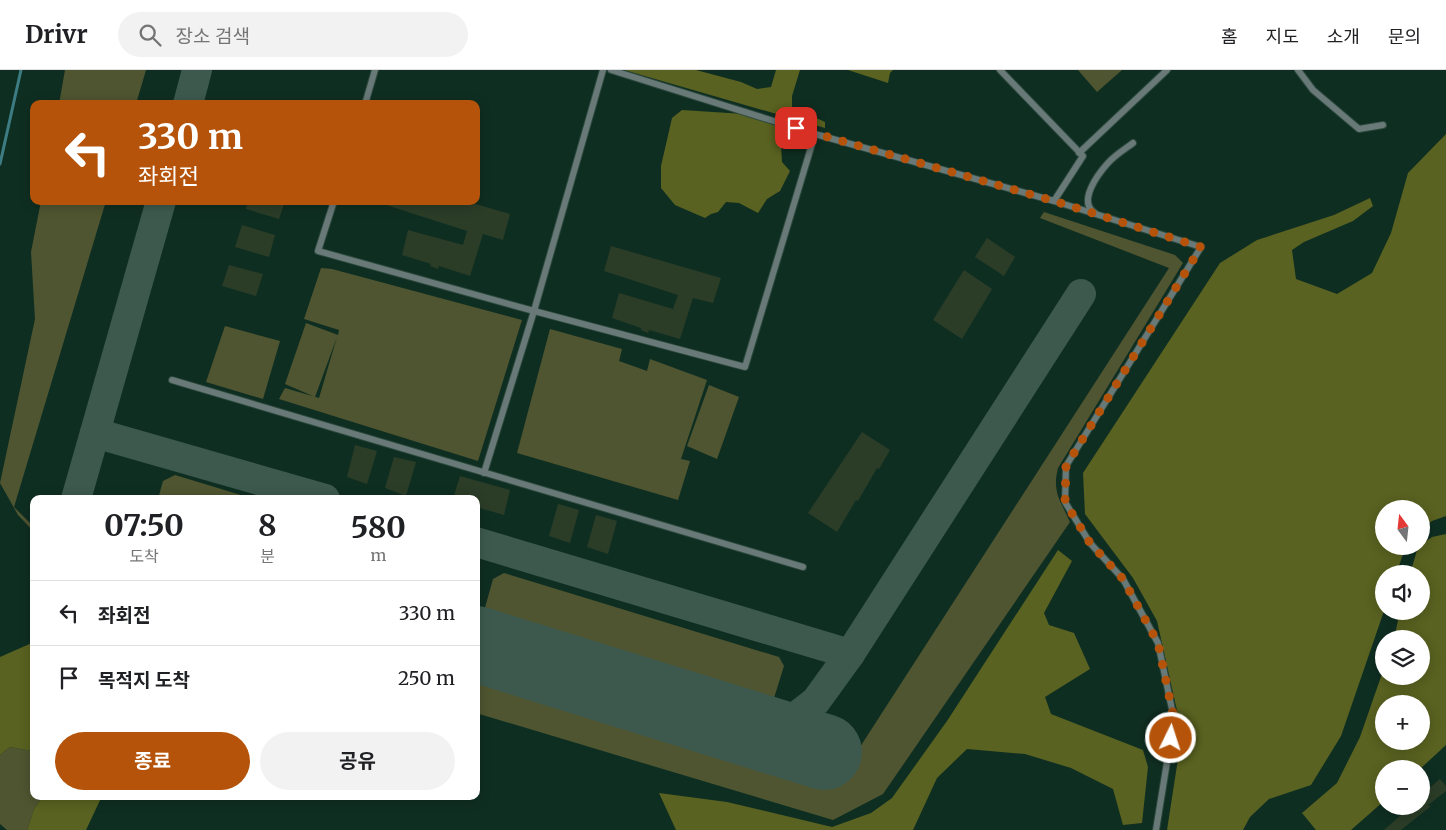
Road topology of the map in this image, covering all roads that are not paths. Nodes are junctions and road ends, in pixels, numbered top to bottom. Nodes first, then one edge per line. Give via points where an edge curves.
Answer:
1 (376, 70) edge
2 (603, 70) edge
3 (611, 70) edge
4 (1000, 70) edge
5 (1167, 70) edge
6 (1298, 70) edge
7 (366, 100) edge
8 (1383, 125) dead end
9 (815, 134) junction
10 (1133, 143) dead end
11 (1079, 153) junction
12 (1054, 201) junction
13 (333, 205) edge
14 (1098, 215) junction
15 (534, 311) junction
16 (172, 380) dead end
17 (484, 473) junction
18 (803, 568) dead end
19 (1156, 830) edge

1 - 7 lane
2 - 15 lane
3 - 9 lane
4 - 11 lane
5 - 11 lane
6 - 8 lane via 1312,90 1360,129
9 - 12 lane
9 - 15 lane via 745,366
10 - 14 lane via 1108,163 1089,190 1087,201 1090,210
11 - 12 lane via 1083,156
12 - 14 lane
13 - 15 lane via 318,251
14 - 19 lane via 1201,247 1066,466 1065,502 1090,543 1123,579 1158,643 1174,719
15 - 17 lane
16 - 17 lane
17 - 18 lane

